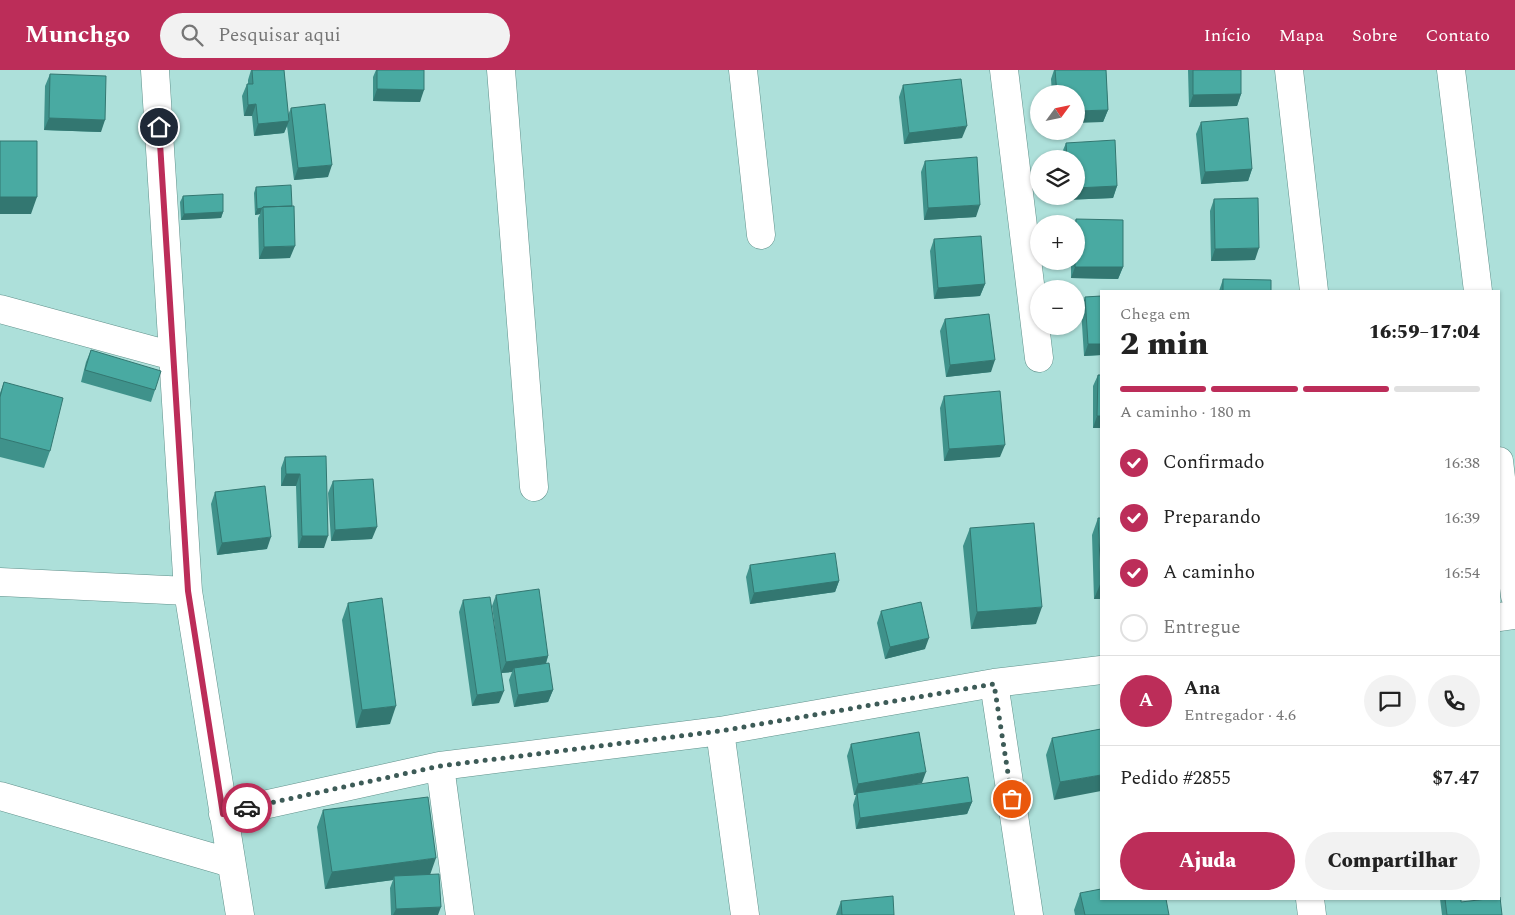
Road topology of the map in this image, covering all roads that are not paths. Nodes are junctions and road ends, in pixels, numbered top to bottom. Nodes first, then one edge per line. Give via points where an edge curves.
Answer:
1 (155, 70) edge
2 (501, 70) edge
3 (743, 70) edge
4 (1004, 70) edge
5 (1289, 70) edge
6 (1452, 70) edge
7 (761, 235) dead end
8 (1314, 290) edge
9 (1478, 290) edge
10 (0, 309) edge
11 (173, 356) junction
12 (1039, 358) dead end
13 (1500, 469) edge
14 (534, 487) dead end
15 (0, 582) edge
16 (188, 591) junction
17 (1515, 596) edge
18 (1515, 615) edge
19 (1500, 617) edge
20 (1100, 670) edge
21 (994, 684) junction
22 (720, 731) junction
23 (440, 766) junction
24 (0, 796) edge
25 (223, 814) junction
26 (231, 863) junction
27 (1310, 900) edge
28 (240, 915) edge
29 (460, 915) edge
30 (745, 915) edge
31 (1029, 915) edge
32 (1312, 915) edge

1 - 11 street
2 - 14 street
3 - 7 street
4 - 12 street
5 - 8 street
6 - 9 street
10 - 11 street
11 - 16 street
13 - 17 street
15 - 16 street
16 - 25 street
18 - 19 street
20 - 21 street
21 - 22 street
21 - 31 street
22 - 23 street
22 - 30 street
23 - 25 street
23 - 29 street
24 - 26 street
25 - 26 street
26 - 28 street
27 - 32 street

